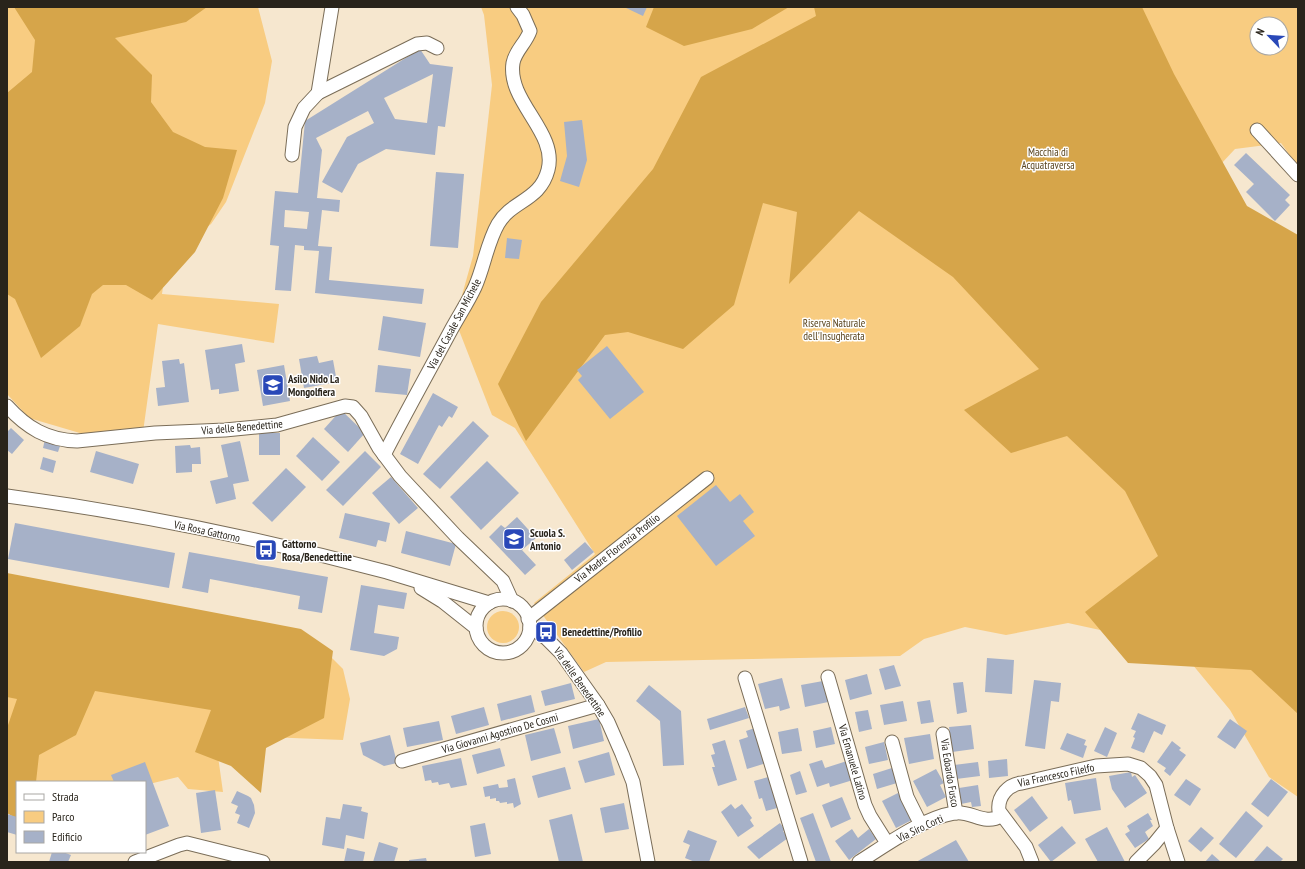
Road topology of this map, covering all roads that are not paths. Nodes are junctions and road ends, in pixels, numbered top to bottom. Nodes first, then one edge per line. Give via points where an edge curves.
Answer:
1 (332, 7) edge
2 (517, 7) edge
3 (437, 48) dead end
4 (318, 93) junction
5 (1257, 130) dead end
6 (292, 155) dead end
7 (1298, 175) edge
8 (7, 406) edge
9 (384, 455) junction
10 (706, 478) dead end
11 (7, 496) edge
12 (404, 577) junction
13 (512, 601) junction
14 (489, 603) junction
15 (529, 623) junction
16 (476, 628) junction
17 (828, 677) dead end
18 (745, 678) dead end
19 (598, 705) junction
20 (943, 734) dead end
21 (892, 742) dead end
22 (402, 762) dead end
23 (956, 813) junction
24 (1001, 816) junction
25 (920, 825) junction
26 (1167, 828) junction
27 (888, 843) junction
28 (135, 862) edge
29 (263, 862) edge
30 (648, 862) edge
31 (801, 862) edge
32 (859, 862) edge
33 (1032, 862) edge
34 (1136, 862) edge
35 (1178, 862) edge

1 - 4 street
2 - 9 street, Via del Casale San Michele via 530,31 513,62 515,84 545,142 549,156 548,170 537,191 510,210 498,223 474,288
3 - 4 street via 427,42 417,44
4 - 6 street via 304,108 295,127
5 - 7 street
8 - 9 street, Via delle Benedettine via 32,428 53,437 77,441 277,425 339,407 351,406 361,416
9 - 13 street, Via delle Benedettine via 400,476 458,538 503,581
10 - 15 street, Via Madre Florenzia Profilio
11 - 12 street, Via Rosa Gattorno via 68,504 188,526 324,556
12 - 14 street, Via Rosa Gattorno
12 - 16 street, Via Rosa Gattorno via 442,601
13 - 14 street via 503,599
13 - 15 street via 524,609
14 - 16 street via 478,615
15 - 16 street via 528,636 523,644 513,651 504,653 490,650 482,644
15 - 19 street, Via delle Benedettine via 553,644
17 - 27 street, Via Emanuele Latino via 865,805
18 - 31 street
19 - 22 street, Via Giovanni Agostino De Cosmi
19 - 30 street, Via delle Benedettine via 608,722 630,775
20 - 23 street, Via Edoardo Fusco
21 - 25 street via 907,798
23 - 24 street, Via Siro Corti via 990,820
23 - 25 street, Via Siro Corti
24 - 26 street, Via Francesco Filelfo via 998,806 1000,799 1014,784 1096,766 1128,764 1140,768 1156,785
24 - 33 street via 1026,847
25 - 27 street, Via Siro Corti
26 - 34 street
26 - 35 street, Via Francesco Filelfo
27 - 32 street, Via Siro Corti
28 - 29 street via 187,844

